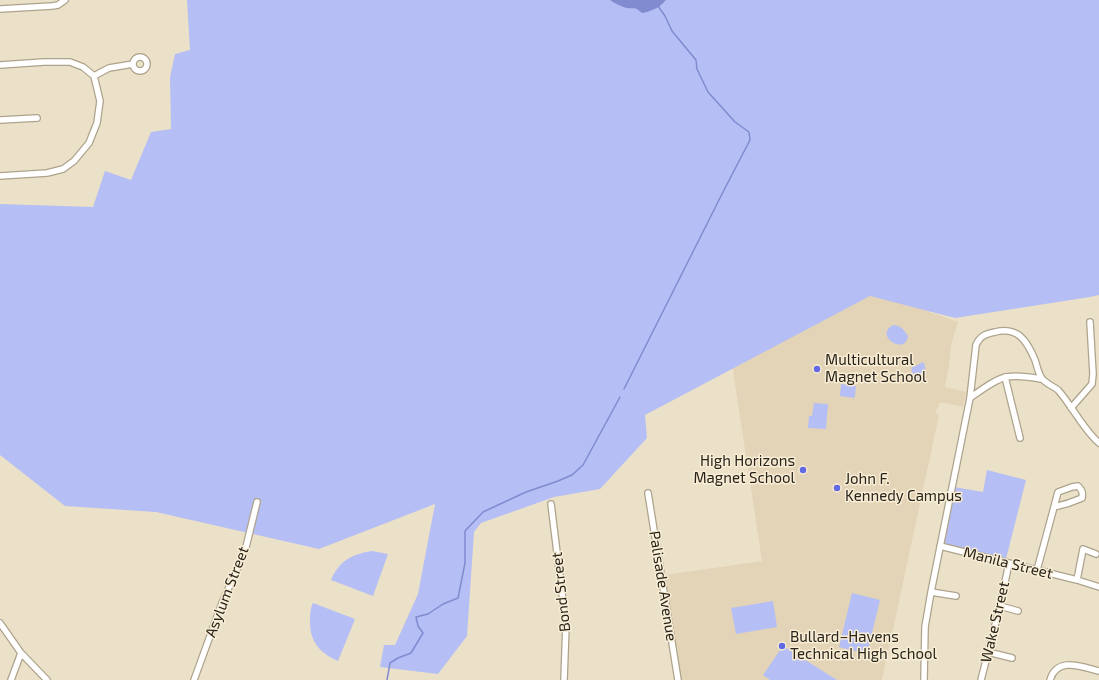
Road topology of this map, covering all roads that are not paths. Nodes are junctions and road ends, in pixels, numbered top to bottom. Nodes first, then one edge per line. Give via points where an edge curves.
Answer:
1 (65, 0) edge
2 (0, 9) edge
3 (133, 64) dead end
4 (0, 65) edge
5 (94, 76) junction
6 (37, 118) dead end
7 (0, 120) edge
8 (0, 176) edge
9 (1090, 322) dead end
10 (1006, 377) junction
11 (1041, 379) junction
12 (970, 398) junction
13 (1071, 408) junction
14 (1020, 438) dead end
15 (1099, 443) edge
16 (648, 493) dead end
17 (257, 502) dead end
18 (551, 504) dead end
19 (1054, 507) junction
20 (940, 546) junction
21 (1096, 554) dead end
22 (1009, 563) junction
23 (1037, 570) junction
24 (1077, 580) junction
25 (1099, 587) edge
26 (931, 592) junction
27 (956, 596) dead end
28 (1000, 606) junction
29 (1018, 611) dead end
30 (0, 623) edge
31 (988, 652) junction
32 (21, 653) junction
33 (1012, 658) dead end
34 (1099, 671) edge
35 (11, 680) edge
36 (47, 680) edge
37 (194, 680) edge
38 (564, 680) edge
39 (678, 680) edge
40 (924, 680) edge
41 (981, 680) edge
42 (1050, 680) edge

1 - 2 street via 52,6
3 - 5 street via 109,68
4 - 5 street via 70,62
5 - 8 street via 100,101 98,123 89,143 74,161 63,169 47,173
6 - 7 street
9 - 13 street via 1092,384
10 - 11 street
10 - 12 street
10 - 14 street
11 - 12 street via 1027,344 1011,331 1000,330 987,334 979,339 976,345
11 - 13 street via 1056,389
12 - 20 street
13 - 15 street via 1090,435
16 - 39 street, Palisade Avenue
17 - 37 street, Asylum Street via 245,551 222,603
18 - 38 street, Bond Street via 566,625
19 - 19 street via 1076,501 1082,498 1083,493 1078,486 1058,492
19 - 23 street
20 - 22 street, Manila Street
20 - 26 street
21 - 24 street via 1083,549
22 - 23 street, Manila Street
22 - 28 street, Wake Street
23 - 24 street, Manila Street
24 - 25 street, Manila Street
26 - 27 street
26 - 40 street via 925,627
28 - 29 street
28 - 31 street, Wake Street
30 - 32 street
31 - 33 street
31 - 41 street, Wake Street
32 - 35 street
32 - 36 street
34 - 42 street via 1070,664 1056,670

